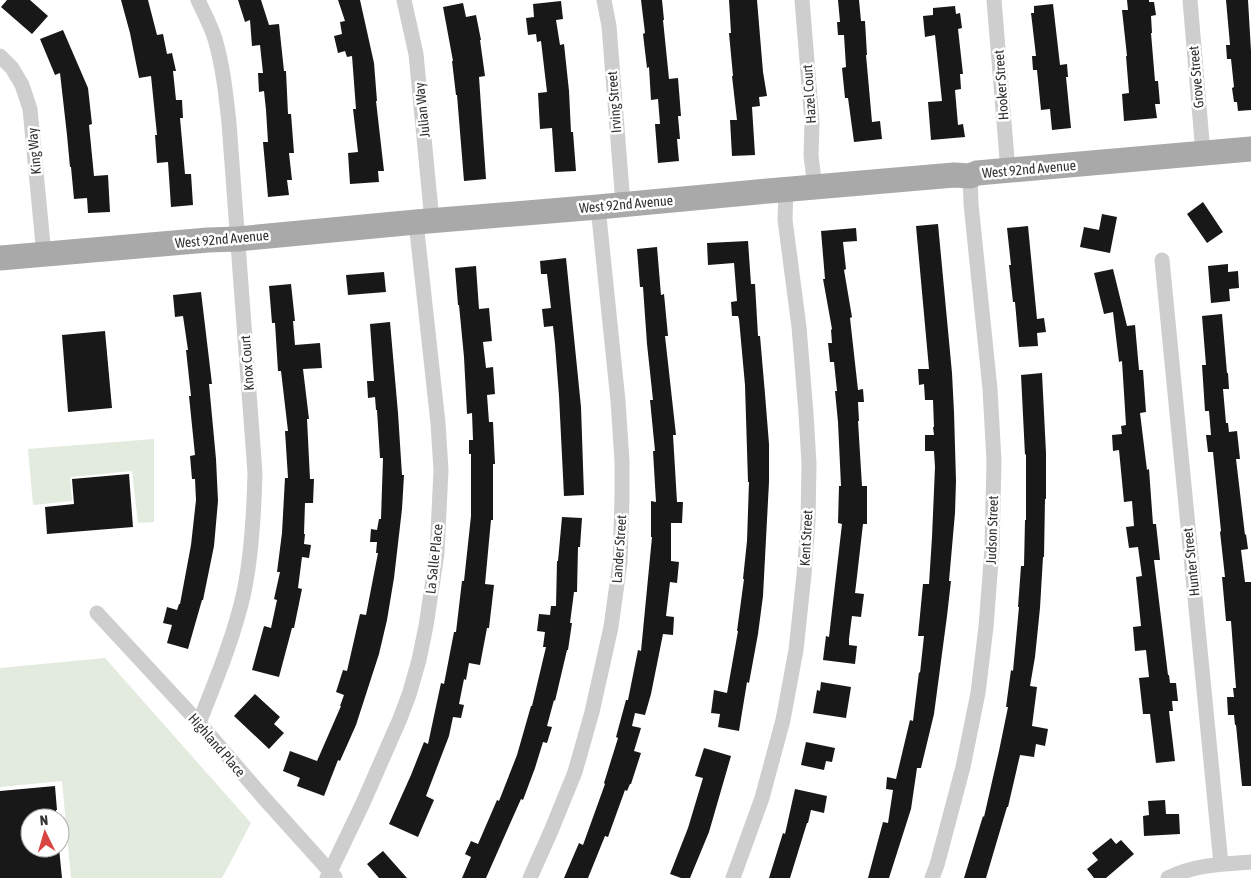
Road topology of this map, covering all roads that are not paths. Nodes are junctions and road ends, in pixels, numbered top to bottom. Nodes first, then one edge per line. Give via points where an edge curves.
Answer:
1 (198, 0) edge
2 (404, 0) edge
3 (604, 0) edge
4 (802, 0) edge
5 (994, 0) edge
6 (1190, 0) edge
7 (0, 56) edge
8 (1251, 149) edge
9 (1203, 154) junction
10 (1008, 171) junction
11 (970, 176) junction
12 (815, 187) junction
13 (786, 190) junction
14 (623, 204) junction
15 (598, 207) junction
16 (424, 222) junction
17 (237, 239) junction
18 (44, 255) junction
19 (0, 258) edge
20 (1162, 260) dead end
21 (97, 614) dead end
22 (199, 723) junction
23 (1251, 862) edge
24 (1221, 864) junction
25 (331, 876) edge
26 (530, 878) edge
27 (733, 878) edge
28 (932, 878) edge
29 (1168, 878) edge

1 - 17 street, Knox Court via 215,37 222,69
2 - 16 street, Julian Way via 416,54
3 - 14 street, Irving Street via 609,26
4 - 12 street, Hazel Court
5 - 10 street, Hooker Street
6 - 9 street, Grove Street
7 - 18 street, King Way via 22,85 30,109
8 - 9 main road, West 92nd Avenue
9 - 10 main road, West 92nd Avenue
10 - 11 main road, West 92nd Avenue
11 - 12 main road, West 92nd Avenue
11 - 28 street, Judson Street via 990,389 994,461 992,548 978,693 963,767
12 - 13 main road, West 92nd Avenue
13 - 14 main road, West 92nd Avenue
13 - 27 street, Kent Street via 785,220 799,327 809,464 804,575 796,650 783,720 762,798
14 - 15 main road, West 92nd Avenue
15 - 16 main road, West 92nd Avenue
15 - 26 street, Lander Street via 622,461 620,562 611,627 575,772
16 - 17 main road, West 92nd Avenue
16 - 25 street, La Salle Place via 441,470 437,553 426,626 409,694
17 - 18 main road, West 92nd Avenue
17 - 22 street, Knox Court via 255,473 253,523 244,592 232,636
18 - 19 main road, West 92nd Avenue
20 - 24 street, Hunter Street
21 - 22 street, Highland Place
22 - 25 street, Highland Place
23 - 24 street
24 - 29 street via 1195,868

